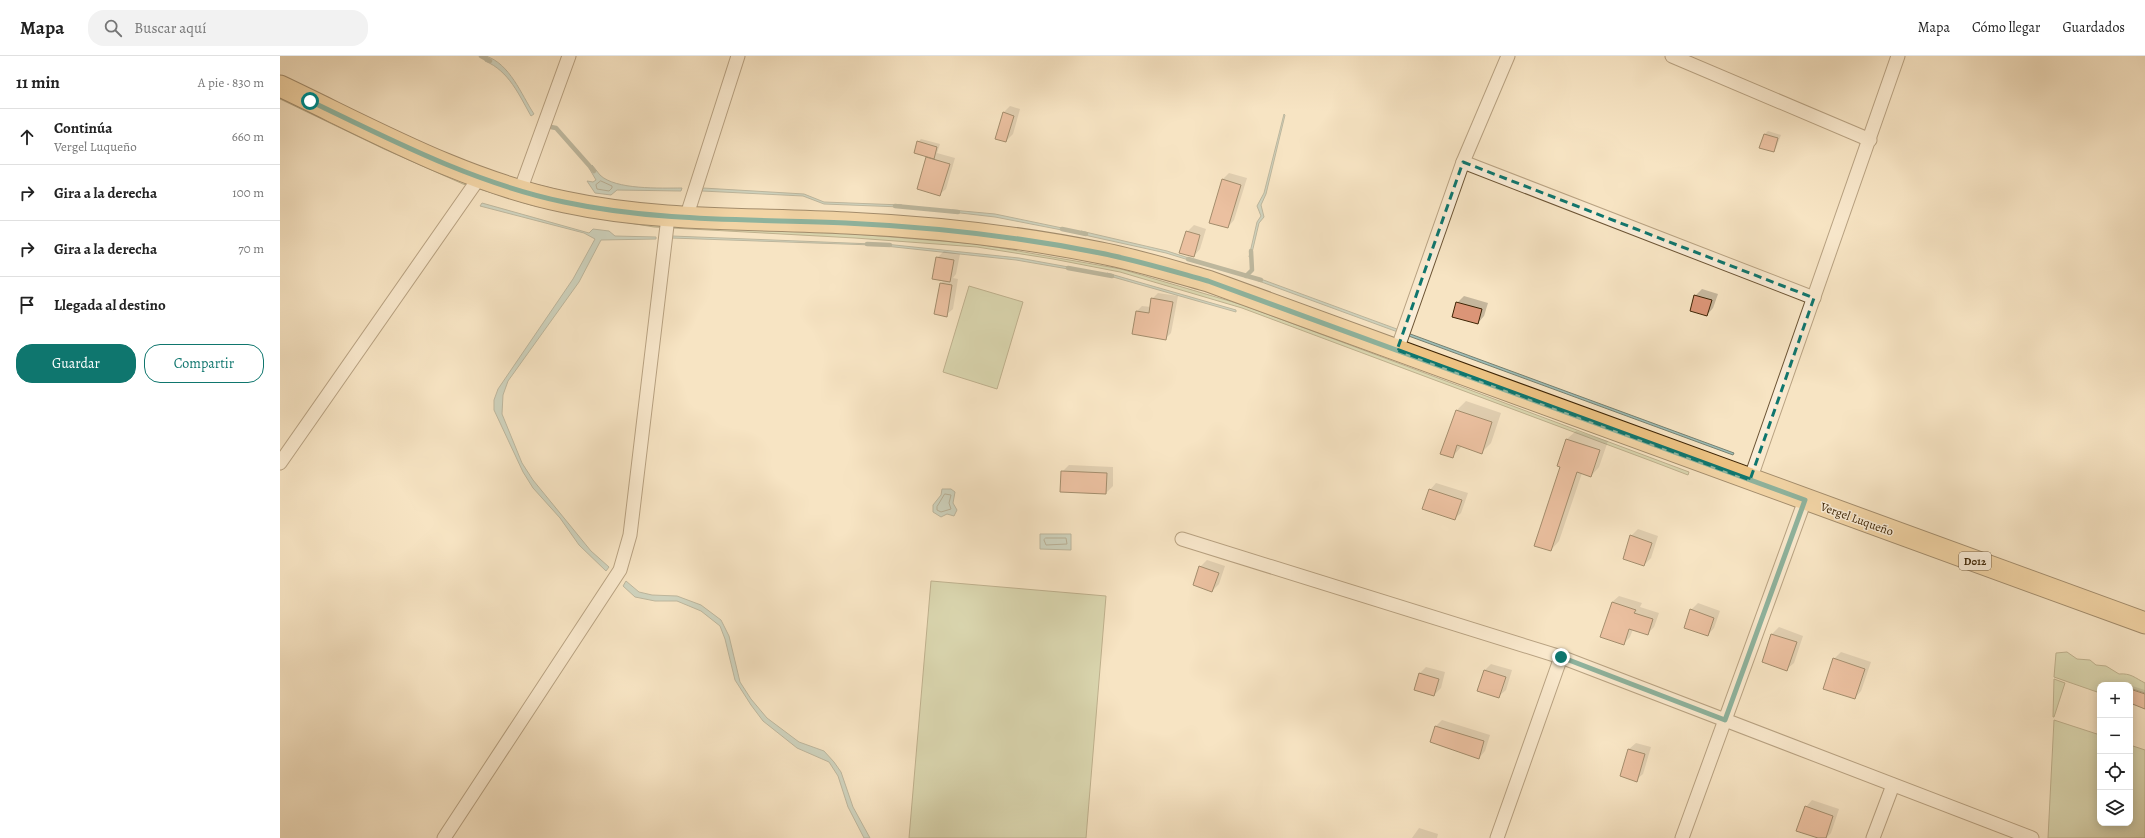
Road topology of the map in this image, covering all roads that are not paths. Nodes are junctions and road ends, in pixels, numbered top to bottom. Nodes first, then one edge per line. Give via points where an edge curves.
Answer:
1 (569, 56) edge
2 (738, 56) edge
3 (1508, 56) edge
4 (1672, 56) edge
5 (1898, 56) edge
6 (280, 86) edge
7 (1870, 140) junction
8 (1463, 162) junction
9 (479, 178) junction
10 (520, 191) junction
11 (677, 217) junction
12 (1814, 298) junction
13 (1401, 338) junction
14 (280, 463) edge
15 (1750, 480) junction
16 (1805, 500) junction
17 (1182, 539) dead end
18 (2145, 623) edge
19 (1561, 657) junction
20 (1725, 720) junction
21 (1894, 785) junction
22 (444, 838) edge
23 (1497, 838) edge
24 (1682, 838) edge
25 (1873, 838) edge
26 (2032, 838) edge

1 - 10 street
2 - 11 street
3 - 8 street
4 - 7 street
5 - 7 street
6 - 9 main road, Vergel Luqueño / D012 via 406,148
7 - 12 street
8 - 12 street
8 - 13 street
9 - 10 main road, Vergel Luqueño / D012
9 - 14 street
10 - 11 main road, Vergel Luqueño / D012 via 609,210
11 - 13 main road, Vergel Luqueño / D012 via 921,227 996,235 1102,253 1208,281
11 - 22 street via 630,535 620,570
12 - 15 street
13 - 15 main road, Vergel Luqueño / D012
15 - 16 main road, Vergel Luqueño / D012
16 - 18 main road, Vergel Luqueño / D012
16 - 20 street
17 - 19 street
19 - 20 street
19 - 23 street
20 - 21 street
20 - 24 street
21 - 25 street
21 - 26 street

